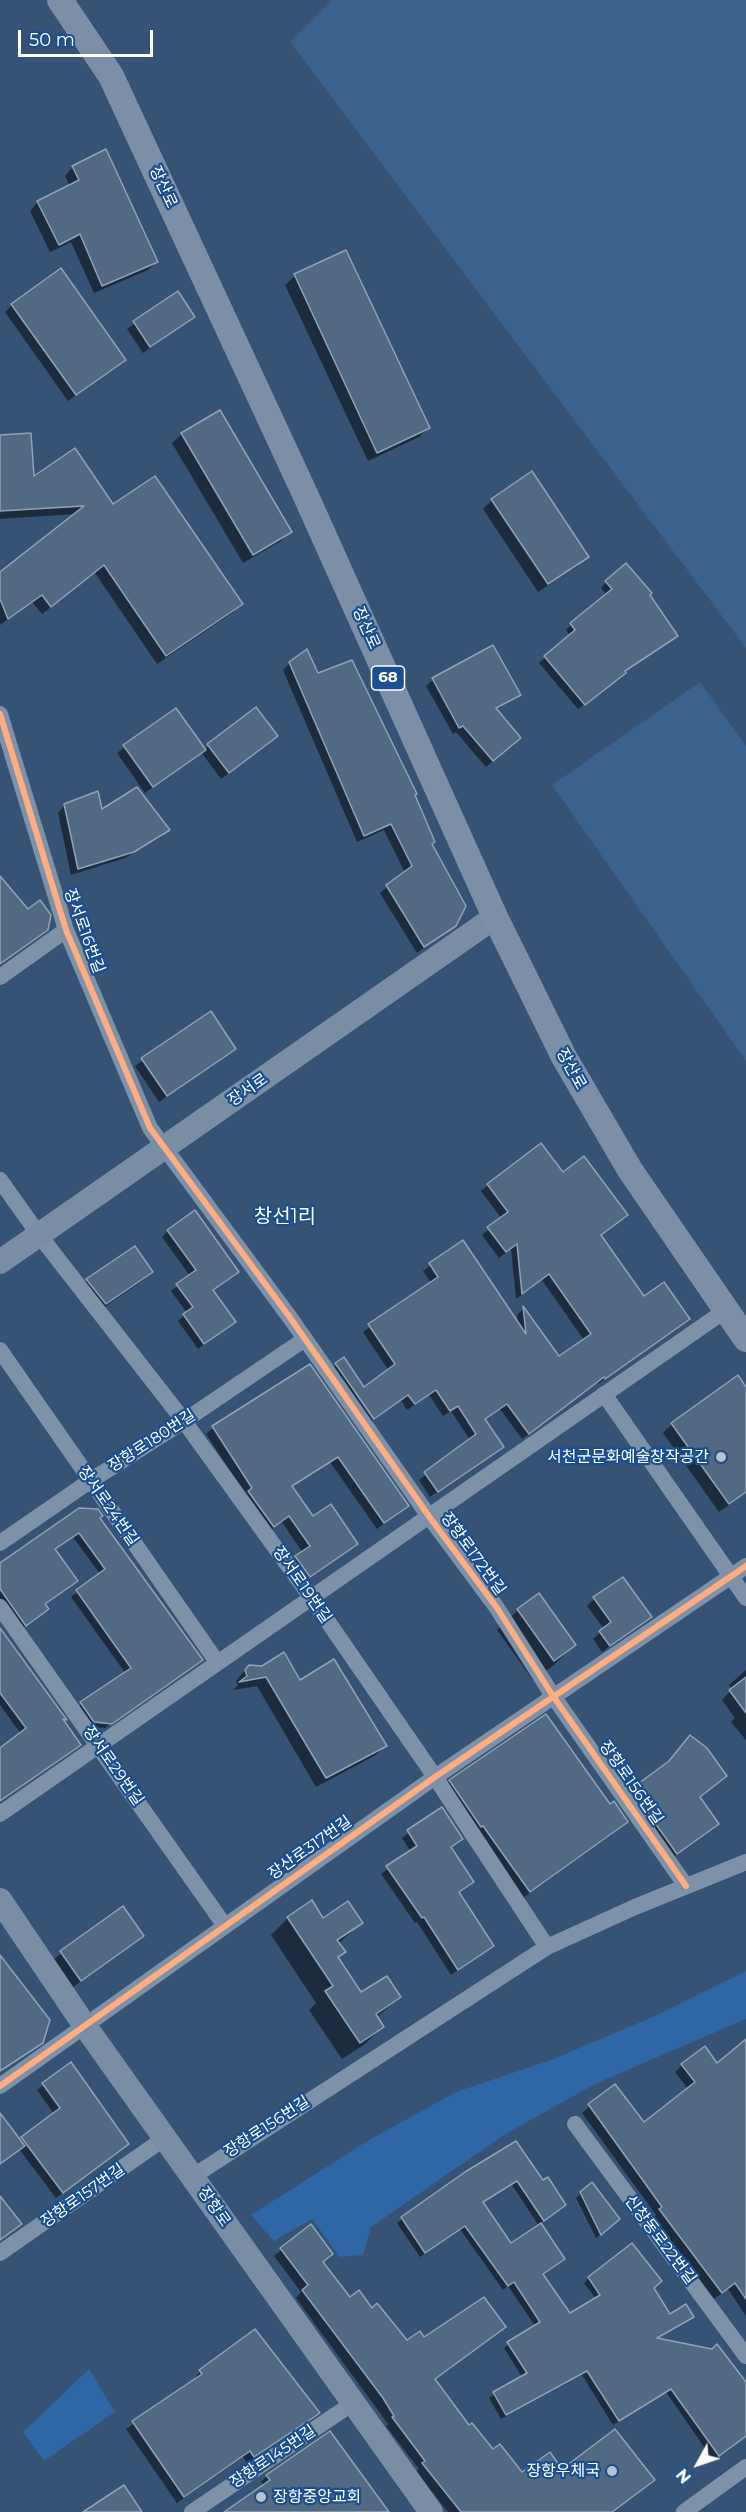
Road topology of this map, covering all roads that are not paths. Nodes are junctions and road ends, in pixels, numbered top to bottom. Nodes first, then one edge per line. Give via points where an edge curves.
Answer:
1 (60, 0) edge
2 (0, 714) edge
3 (495, 917) junction
4 (66, 930) junction
5 (0, 977) edge
6 (164, 1148) junction
7 (0, 1180) edge
8 (39, 1234) junction
9 (0, 1262) edge
10 (726, 1310) junction
11 (305, 1339) junction
12 (746, 1339) edge
13 (0, 1350) edge
14 (604, 1394) junction
15 (184, 1421) junction
16 (90, 1481) junction
17 (428, 1515) junction
18 (0, 1543) edge
19 (746, 1566) edge
20 (731, 1576) junction
21 (311, 1597) junction
22 (746, 1598) edge
23 (0, 1607) edge
24 (217, 1662) junction
25 (553, 1696) junction
26 (98, 1744) junction
27 (435, 1777) junction
28 (0, 1814) edge
29 (746, 1862) edge
30 (686, 1886) junction
31 (0, 1900) edge
32 (225, 1926) junction
33 (547, 1947) junction
34 (85, 2026) junction
35 (0, 2086) edge
36 (574, 2124) dead end
37 (165, 2138) junction
38 (192, 2177) junction
39 (0, 2253) edge
40 (746, 2356) edge
41 (353, 2403) junction
42 (746, 2467) edge
43 (428, 2511) edge
44 (192, 2512) edge
45 (684, 2512) edge

1 - 3 main road, 장산로 / 68 via 111,76
2 - 4 street, 장서로16번길
3 - 6 street, 장서로
3 - 10 main road, 장산로 / 68 via 564,1057 630,1170
4 - 5 street
4 - 6 street, 장서로16번길 via 150,1128
6 - 8 street, 장서로
6 - 11 street, 장서로16번길
7 - 8 street, 장서로19번길
8 - 9 street, 장서로
8 - 15 street, 장서로19번길
10 - 12 main road, 장산로 / 68
10 - 14 street, 장항로172번길
11 - 15 street, 장항로180번길
11 - 17 street, 장서로16번길
13 - 16 street, 장서로24번길
14 - 17 street, 장항로172번길
14 - 20 street
15 - 16 street, 장항로180번길
15 - 21 street, 장서로19번길
16 - 18 street, 장항로180번길
16 - 24 street, 장서로24번길
17 - 21 street, 장항로172번길
17 - 25 street, 장항로172번길 via 496,1608
19 - 20 street, 장산로317번길
20 - 22 street
20 - 25 street, 장산로317번길
21 - 24 street, 장항로172번길
21 - 27 street, 장서로19번길
23 - 26 street, 장서로29번길
24 - 26 street, 장항로172번길
25 - 27 street, 장산로317번길
25 - 30 street, 장항로156번길
26 - 28 street, 장항로172번길
26 - 32 street, 장서로29번길
27 - 32 street, 장산로317번길
27 - 33 street, 장서로19번길
29 - 30 street, 장항로156번길
30 - 33 street, 장항로156번길
31 - 34 street, 장항로
32 - 34 street, 장산로317번길
33 - 38 street, 장항로156번길
34 - 35 street, 장산로317번길
34 - 37 street, 장항로
36 - 40 street, 신창동로22번길
37 - 38 street, 장항로
37 - 39 street, 장항로157번길
38 - 41 street, 장항로
41 - 43 street, 장항로
41 - 44 street, 장항로145번길
42 - 45 street

